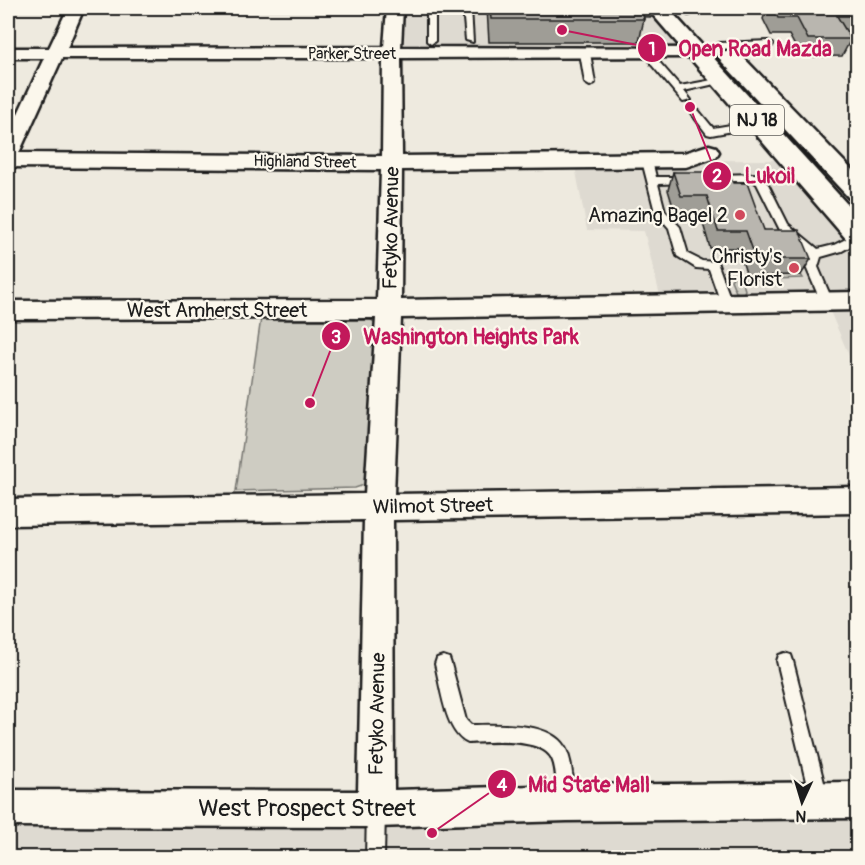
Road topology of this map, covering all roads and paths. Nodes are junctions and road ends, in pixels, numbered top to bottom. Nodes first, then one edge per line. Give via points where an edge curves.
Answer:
1 (76, 8) edge
2 (395, 8) edge
3 (431, 8) edge
4 (467, 8) edge
5 (680, 10) edge
6 (616, 13) edge
7 (470, 40) dead end
8 (431, 41) dead end
9 (769, 44) dead end
10 (708, 49) junction
11 (56, 52) junction
12 (652, 52) junction
13 (8, 53) edge
14 (585, 53) junction
15 (392, 54) junction
16 (723, 81) junction
17 (590, 83) dead end
18 (676, 90) junction
19 (699, 97) dead end
20 (686, 100) dead end
21 (673, 103) dead end
22 (710, 111) dead end
23 (696, 113) dead end
24 (682, 116) dead end
25 (760, 123) junction
26 (708, 136) junction
27 (8, 157) edge
28 (647, 161) junction
29 (392, 163) junction
30 (852, 179) edge
31 (652, 182) junction
32 (821, 193) junction
33 (858, 235) edge
34 (816, 254) junction
35 (826, 302) junction
36 (726, 303) junction
37 (857, 303) edge
38 (389, 309) junction
39 (8, 310) edge
40 (858, 500) edge
41 (379, 507) junction
42 (8, 512) edge
43 (785, 661) dead end
44 (443, 664) dead end
45 (820, 800) junction
46 (858, 800) edge
47 (567, 803) junction
48 (8, 808) edge
49 (376, 808) junction
50 (375, 858) edge

1 - 11 street
2 - 15 street, Fetyko Avenue
3 - 8 lane
4 - 7 lane
5 - 6 lane
5 - 10 highway, NJ 18
9 - 10 lane
10 - 12 street, Parker Street
10 - 16 highway, NJ 18
10 - 30 highway, NJ 18
11 - 13 street, Parker Street
11 - 15 street, Parker Street
11 - 27 street
12 - 14 street, Parker Street
12 - 18 lane via 656,64
14 - 15 street, Parker Street
14 - 17 lane
15 - 29 street, Fetyko Avenue
16 - 18 lane
16 - 25 highway, NJ 18
18 - 19 lane
18 - 20 lane
18 - 21 lane
22 - 26 lane
23 - 26 lane
24 - 26 lane
25 - 26 lane
25 - 32 highway, NJ 18
26 - 28 street, Highland Street via 686,160
27 - 29 street, Highland Street
28 - 29 street, Highland Street
28 - 31 lane
29 - 38 street, Fetyko Avenue
30 - 32 highway
31 - 34 lane via 756,177 766,185 781,222 792,237
31 - 36 lane via 660,212 674,227 684,256 700,265 713,265
32 - 33 highway, NJ 18
33 - 34 lane via 838,248
34 - 35 lane via 812,267
35 - 36 street, West Amherst Street
35 - 37 street, West Amherst Street
36 - 38 street, West Amherst Street
38 - 39 street, West Amherst Street
38 - 41 street, Fetyko Avenue
40 - 41 street, Wilmot Street
41 - 42 street, Wilmot Street
41 - 49 street, Fetyko Avenue
43 - 45 lane
44 - 47 lane via 459,725 468,734 526,735 546,741 558,752
45 - 46 street, West Prospect Street
45 - 47 street, West Prospect Street
47 - 49 street, West Prospect Street
48 - 49 street, West Prospect Street
49 - 50 lane

